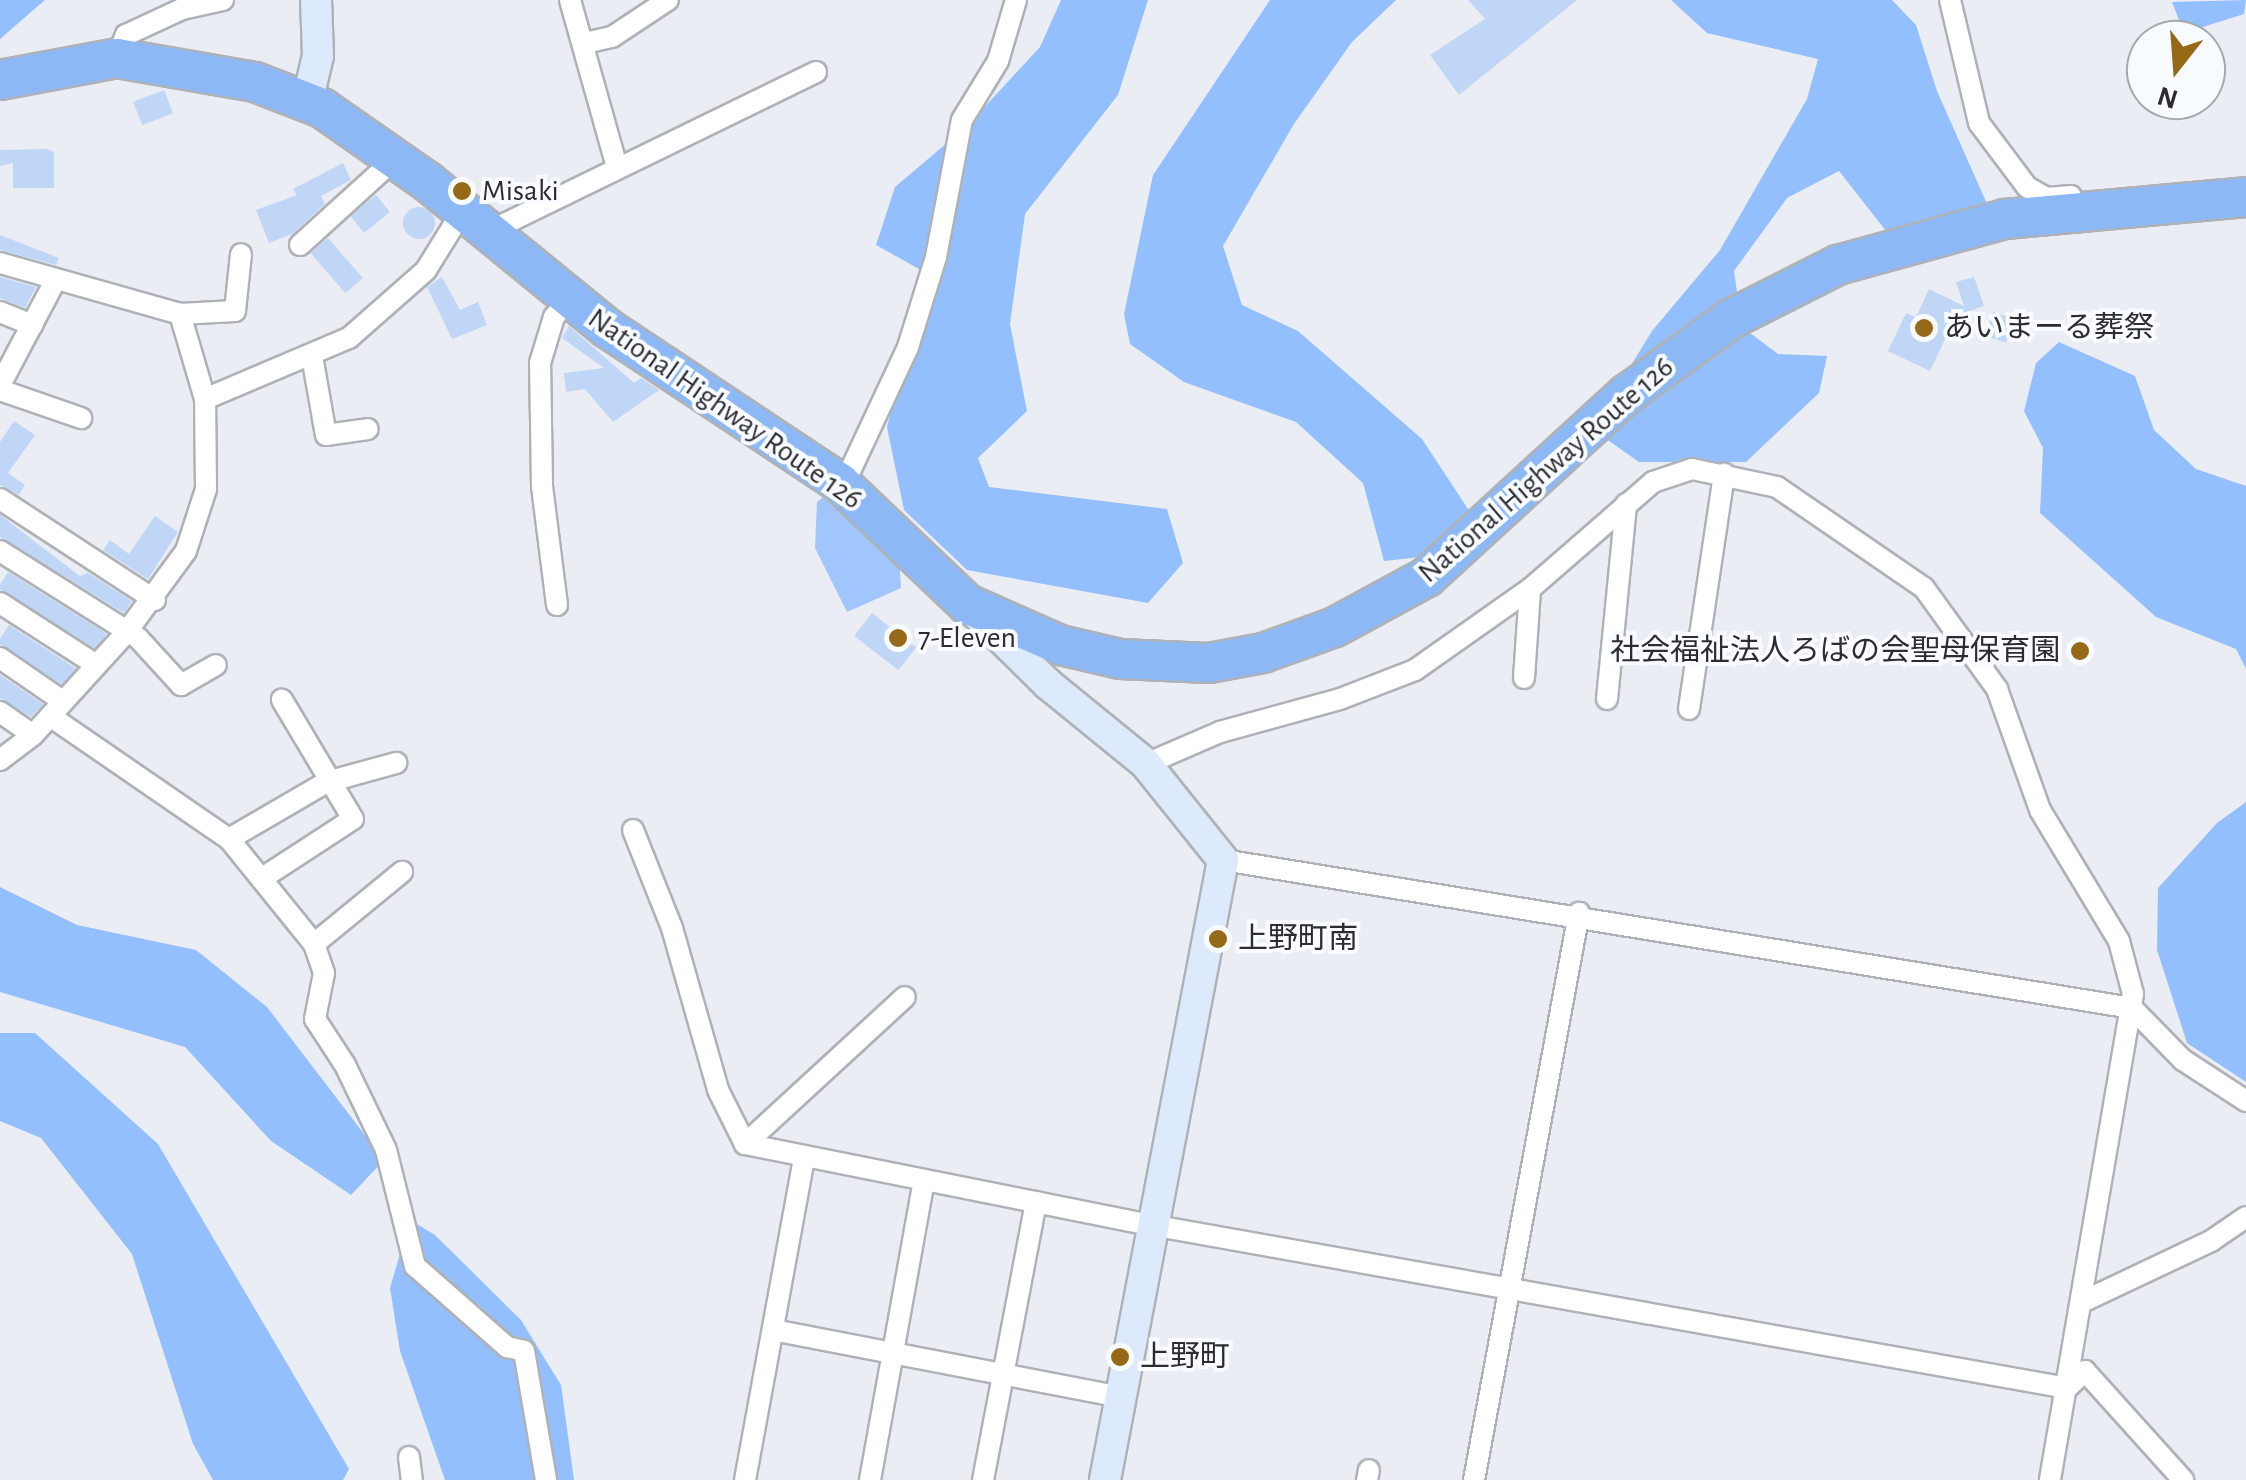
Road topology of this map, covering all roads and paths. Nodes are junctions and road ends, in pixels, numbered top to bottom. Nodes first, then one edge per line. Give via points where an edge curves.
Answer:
1 (223, 0) edge
2 (316, 0) edge
3 (570, 0) edge
4 (668, 0) edge
5 (1016, 0) edge
6 (1950, 0) edge
7 (584, 43) junction
8 (116, 58) junction
9 (816, 72) dead end
10 (0, 80) edge
11 (307, 102) junction
12 (396, 158) junction
13 (617, 167) junction
14 (2246, 197) edge
15 (2111, 206) junction
16 (476, 221) junction
17 (300, 244) dead end
18 (241, 254) dead end
19 (0, 263) edge
20 (54, 283) junction
21 (570, 300) junction
22 (0, 312) edge
23 (180, 314) junction
24 (32, 324) junction
25 (312, 356) junction
26 (4, 361) edge
27 (0, 388) edge
28 (206, 399) junction
29 (81, 418) dead end
30 (368, 429) dead end
31 (1724, 474) junction
32 (844, 486) junction
33 (0, 499) edge
34 (1626, 504) junction
35 (0, 551) edge
36 (1530, 588) junction
37 (155, 600) junction
38 (0, 603) edge
39 (967, 604) junction
40 (557, 605) dead end
41 (126, 634) junction
42 (0, 658) edge
43 (94, 664) junction
44 (216, 665) dead end
45 (1524, 678) dead end
46 (1607, 699) dead end
47 (282, 700) dead end
48 (56, 708) junction
49 (1690, 709) dead end
50 (0, 712) edge
51 (33, 735) junction
52 (0, 760) edge
53 (396, 763) dead end
54 (1146, 764) junction
55 (327, 782) junction
56 (633, 830) dead end
57 (229, 839) junction
58 (1223, 860) junction
59 (402, 872) dead end
60 (264, 877) junction
61 (1580, 914) junction
62 (314, 944) junction
63 (905, 997) dead end
64 (2132, 1008) junction
65 (2246, 1101) edge
66 (745, 1144) junction
67 (804, 1157) junction
68 (924, 1180) junction
69 (1036, 1202) junction
70 (2246, 1216) edge
71 (1151, 1225) junction
72 (1510, 1288) junction
73 (2082, 1302) junction
74 (773, 1330) junction
75 (892, 1353) junction
76 (1003, 1374) junction
77 (2067, 1388) junction
78 (1120, 1397) junction
79 (409, 1457) dead end
80 (412, 1480) edge
81 (546, 1480) edge
82 (745, 1480) edge
83 (870, 1480) edge
84 (983, 1480) edge
85 (1105, 1480) edge
86 (1474, 1480) edge
87 (2050, 1480) edge
88 (2183, 1480) edge

1 - 8 street via 182,9 126,35
2 - 11 street via 318,56
3 - 7 street
4 - 7 street via 612,37
5 - 32 street via 998,61 962,120 936,258 908,347
6 - 15 street via 1979,123 2027,187 2048,198 2108,194
7 - 13 street
8 - 10 highway, National Highway Route 126
8 - 11 highway, National Highway Route 126 via 255,82
9 - 13 street
11 - 12 highway, National Highway Route 126
12 - 16 highway, National Highway Route 126
12 - 17 street
13 - 16 street
14 - 15 highway, National Highway Route 126
15 - 39 highway, National Highway Route 126 via 1924,237 1838,265 1731,318 1627,394 1427,577 1334,627 1262,654 1208,664 1120,658 1060,645
16 - 21 highway, National Highway Route 126
16 - 25 street via 349,338
18 - 23 street via 235,311
19 - 20 street
20 - 23 street via 107,289
20 - 24 street
21 - 32 highway, National Highway Route 126
21 - 40 street via 554,317 540,362 542,486
22 - 24 street
23 - 28 street
24 - 26 street
25 - 28 street
25 - 30 street via 326,435
26 - 27 street
27 - 29 street
28 - 37 street via 200,510 178,568
31 - 34 street via 1692,469 1652,482
31 - 49 street
31 - 64 street via 1777,486 1835,526 1924,588 1969,644 1997,688 2040,810 2119,941
32 - 39 highway, National Highway Route 126
33 - 37 street
34 - 36 street
34 - 46 street
35 - 41 street
36 - 45 street
36 - 54 street via 1414,670 1340,699 1220,732
37 - 41 street
38 - 43 street
39 - 54 street via 1048,684
41 - 43 street
41 - 44 street via 181,685
42 - 48 street
43 - 48 street
47 - 55 street
48 - 51 street
48 - 57 street
50 - 51 street
51 - 52 street
53 - 55 street
54 - 58 street
55 - 57 street
55 - 60 street via 353,819
56 - 66 street via 672,928 718,1090
57 - 60 street
58 - 61 street
58 - 71 street
59 - 62 street
60 - 62 street
61 - 64 street
61 - 72 street
62 - 81 street via 324,974 315,1019 386,1150 415,1266 507,1347 524,1351
63 - 66 street
64 - 65 street via 2183,1060
64 - 73 street
66 - 67 street
67 - 68 street
67 - 74 street
68 - 69 street
68 - 75 street
69 - 71 street
69 - 76 street
70 - 73 street via 2211,1240
71 - 72 street
71 - 78 street
72 - 77 street
72 - 86 street
73 - 77 street
74 - 75 street
74 - 82 street
75 - 76 street
75 - 83 street
76 - 78 street
76 - 84 street
77 - 87 street
77 - 88 street via 2086,1371
78 - 85 street
79 - 80 street

